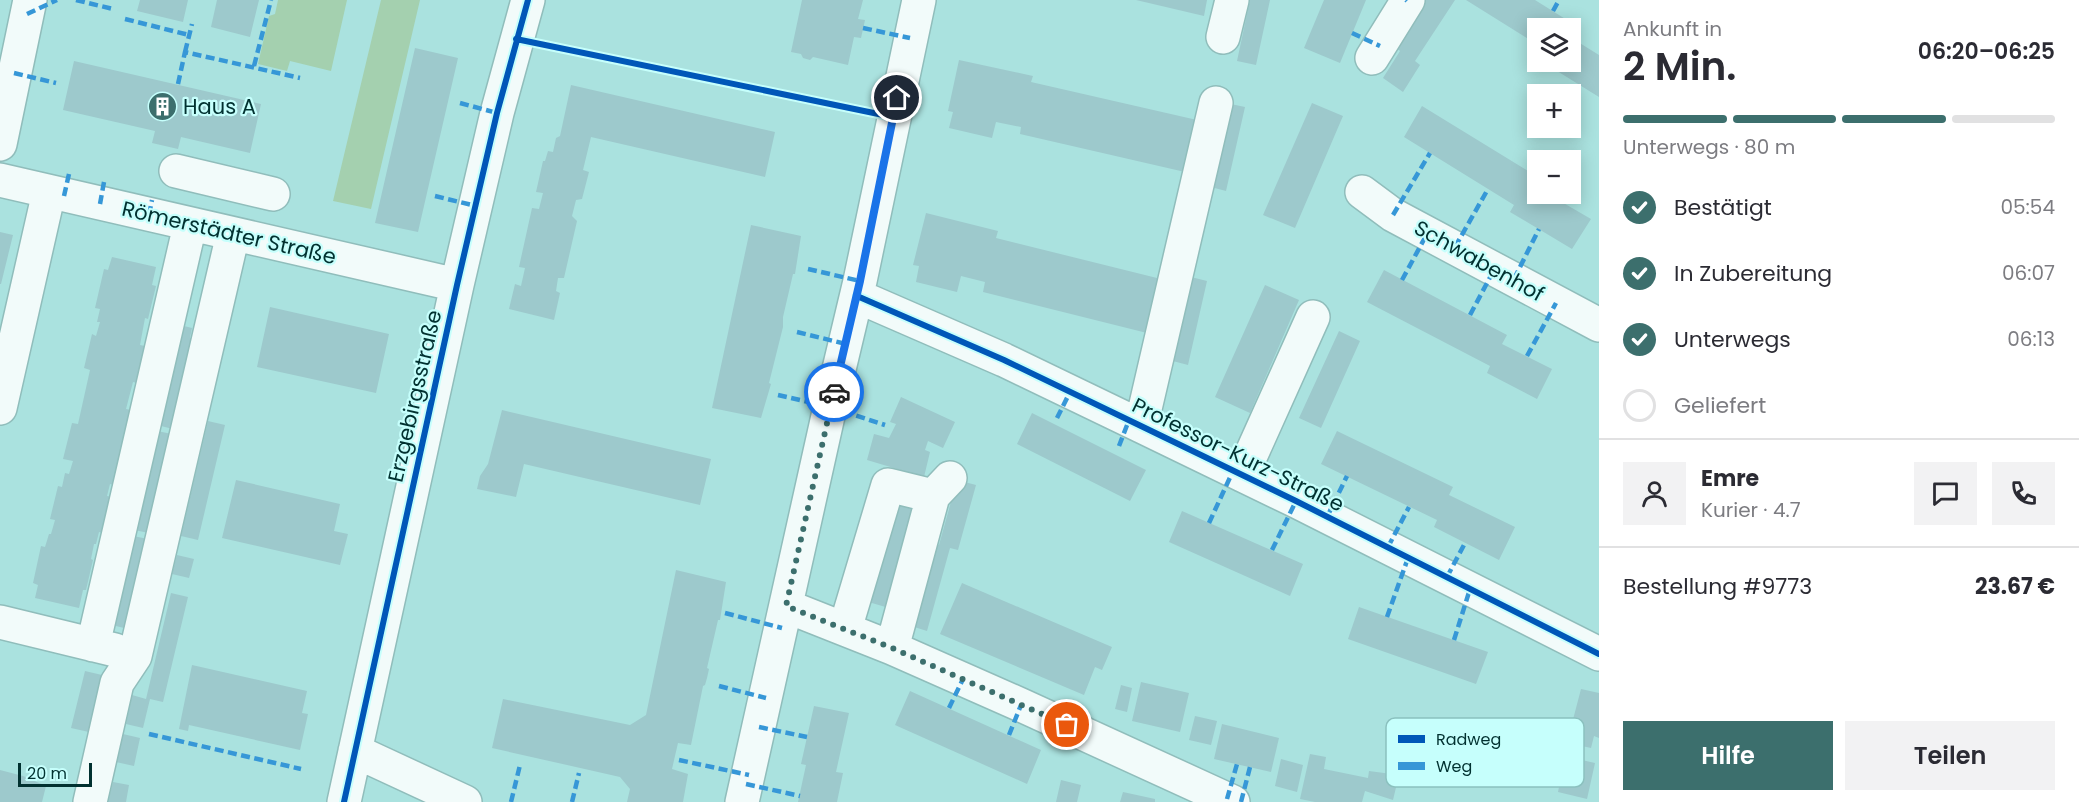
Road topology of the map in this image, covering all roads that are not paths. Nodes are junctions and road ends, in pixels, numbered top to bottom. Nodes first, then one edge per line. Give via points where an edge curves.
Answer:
1 (30, 0) edge
2 (528, 0) edge
3 (919, 0) edge
4 (1232, 0) edge
5 (1408, 0) edge
6 (1223, 37) dead end
7 (1372, 58) dead end
8 (1216, 104) dead end
9 (0, 144) edge
10 (176, 171) dead end
11 (0, 180) edge
12 (49, 192) junction
13 (1362, 192) dead end
14 (273, 194) dead end
15 (190, 225) junction
16 (233, 234) junction
17 (457, 285) junction
18 (857, 296) junction
19 (1313, 317) dead end
20 (1599, 326) edge
21 (0, 408) edge
22 (1141, 426) junction
23 (1242, 475) junction
24 (786, 606) junction
25 (0, 622) edge
26 (845, 629) junction
27 (93, 645) junction
28 (892, 648) junction
29 (1599, 654) edge
30 (135, 656) junction
31 (355, 751) junction
32 (90, 802) edge
33 (344, 802) edge
34 (465, 802) edge
35 (742, 802) edge
36 (1233, 802) edge

1 - 9 street
2 - 17 street, Erzgebirgsstraße
3 - 18 street
4 - 6 street
5 - 7 street
8 - 22 street
10 - 14 street
11 - 12 street, Römerstädter Straße
12 - 15 street, Römerstädter Straße
12 - 21 street
13 - 20 street, Schwabenhof via 1393,215
15 - 16 street, Römerstädter Straße
15 - 27 street
16 - 17 street, Römerstädter Straße
16 - 30 street
17 - 31 street, Erzgebirgsstraße
18 - 22 street, Professor-Kurz-Straße
18 - 24 street
19 - 23 street
22 - 23 street, Professor-Kurz-Straße
23 - 29 street, Professor-Kurz-Straße
24 - 26 street
24 - 35 street
25 - 27 street
26 - 28 street
26 - 28 street via 888,485 941,487
27 - 30 street
28 - 36 street
30 - 32 street via 117,682
31 - 33 street, Erzgebirgsstraße
31 - 34 street

